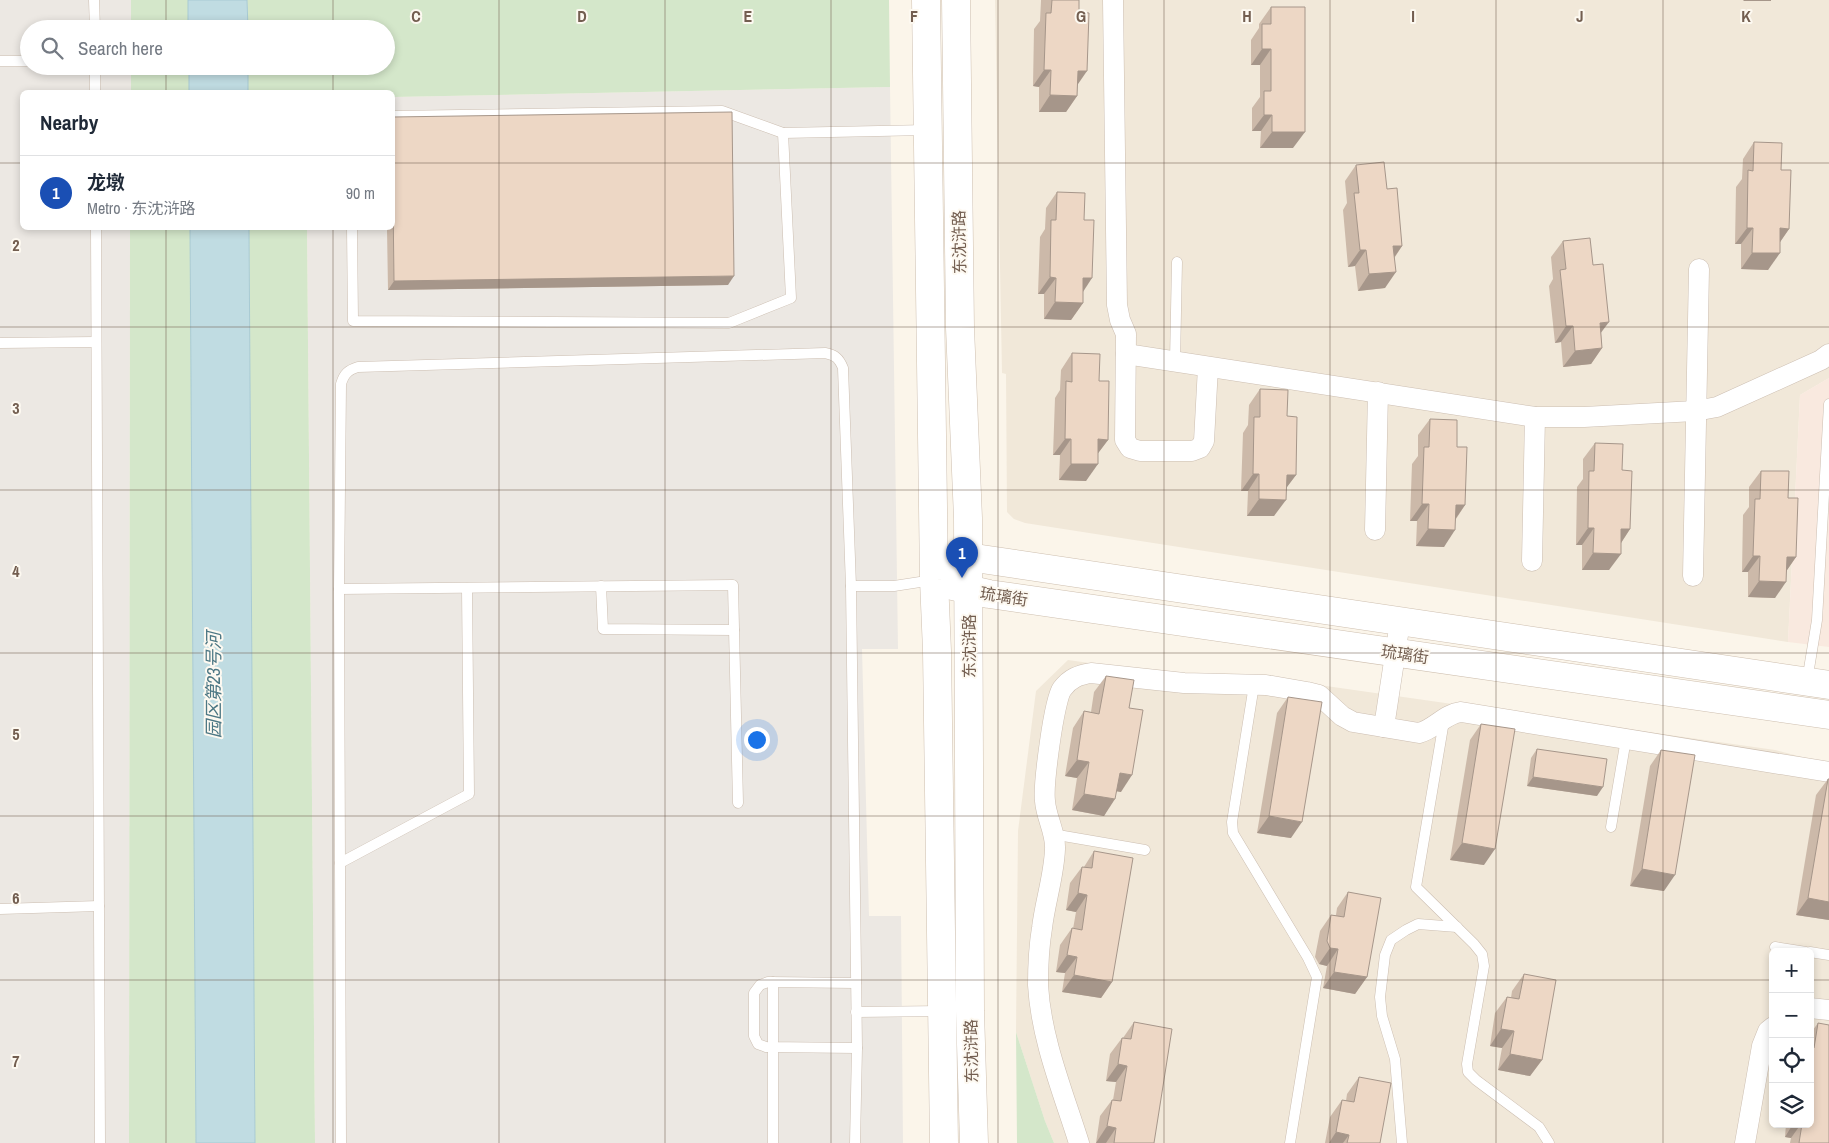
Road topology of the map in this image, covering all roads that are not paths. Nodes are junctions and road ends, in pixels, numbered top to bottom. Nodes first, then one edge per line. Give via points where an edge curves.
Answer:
1 (94, 0) edge
2 (926, 0) edge
3 (956, 0) edge
4 (1113, 0) edge
5 (94, 20) edge
6 (0, 61) edge
7 (20, 61) edge
8 (95, 75) edge
9 (95, 90) edge
10 (395, 116) edge
11 (928, 130) junction
12 (783, 133) junction
13 (96, 230) edge
14 (352, 230) edge
15 (1177, 262) dead end
16 (1699, 269) dead end
17 (96, 342) junction
18 (0, 343) edge
19 (1126, 354) junction
20 (1829, 354) edge
21 (1175, 361) junction
22 (1208, 366) junction
23 (1378, 392) junction
24 (1829, 404) edge
25 (1695, 411) junction
26 (1535, 417) junction
27 (1375, 530) dead end
28 (968, 557) junction
29 (1532, 561) dead end
30 (1693, 576) dead end
31 (934, 580) junction
32 (601, 586) junction
33 (851, 586) junction
34 (468, 588) junction
35 (339, 589) junction
36 (969, 591) junction
37 (1400, 622) junction
38 (734, 630) junction
39 (1396, 652) junction
40 (1818, 683) edge
41 (1254, 685) junction
42 (1829, 715) edge
43 (1444, 718) junction
44 (1384, 727) junction
45 (1626, 738) junction
46 (1829, 772) edge
47 (738, 802) dead end
48 (1611, 827) dead end
49 (1052, 834) junction
50 (1145, 850) dead end
51 (340, 864) junction
52 (99, 906) junction
53 (0, 909) edge
54 (1457, 927) junction
55 (1775, 947) dead end
56 (1781, 948) edge
57 (1814, 953) edge
58 (1829, 955) edge
59 (774, 982) junction
60 (856, 983) junction
61 (1814, 1008) edge
62 (1829, 1010) edge
63 (956, 1011) junction
64 (856, 1012) junction
65 (1769, 1030) edge
66 (774, 1048) junction
67 (856, 1048) junction
68 (100, 1143) edge
69 (341, 1143) edge
70 (773, 1143) edge
71 (855, 1143) edge
72 (944, 1143) edge
73 (974, 1143) edge
74 (1079, 1143) edge
75 (1290, 1143) edge
76 (1402, 1143) edge
77 (1549, 1143) edge
78 (1745, 1143) edge

1 - 5 lane
2 - 11 main road, 东沈浒路
3 - 28 main road, 东沈浒路 via 960,328
4 - 19 street via 1117,305 1126,334
6 - 7 lane
8 - 9 lane
10 - 12 lane via 722,111
11 - 12 lane
11 - 31 main road, 东沈浒路
12 - 14 lane via 791,298 729,323 352,322
13 - 17 lane
15 - 21 lane
16 - 25 street
17 - 18 lane
17 - 52 lane
19 - 21 street
19 - 22 street via 1125,440 1130,448 1140,451 1192,451 1200,448 1204,441
20 - 25 street via 1738,400 1718,408
21 - 22 street
22 - 23 street
23 - 26 street
23 - 27 street
24 - 40 lane via 1817,620
25 - 26 street
25 - 30 street
26 - 29 street
28 - 31 main road
28 - 36 main road, 东沈浒路
28 - 37 main road, 琉璃街
31 - 33 lane via 894,586
31 - 36 main road, 琉璃街
31 - 63 main road, 东沈浒路
32 - 34 lane
32 - 38 lane via 603,629
32 - 38 lane via 733,585
33 - 35 lane via 843,368 839,359 825,353 358,367 349,370 341,384
33 - 60 lane
34 - 35 lane
34 - 51 lane via 469,794
35 - 51 lane
36 - 39 main road, 琉璃街
36 - 63 main road, 东沈浒路
37 - 39 street
37 - 40 main road, 琉璃街
38 - 47 lane
39 - 42 main road, 琉璃街
39 - 44 street
41 - 44 street via 1319,695 1353,722
41 - 49 street via 1184,683 1091,673 1069,680 1058,700 1049,751 1044,800
41 - 75 lane via 1232,822 1233,833 1317,977
43 - 44 street via 1428,731 1419,733
43 - 45 street via 1460,712
43 - 54 lane via 1416,887
45 - 46 street
45 - 48 lane
49 - 50 lane
49 - 74 street via 1056,846 1042,928 1038,985 1045,1033
51 - 69 lane
52 - 53 lane
52 - 68 lane
54 - 76 lane via 1418,924 1391,940 1384,955 1380,997 1382,1016 1395,1059
54 - 77 lane via 1482,954 1484,966 1468,1072 1539,1127
55 - 56 lane
57 - 58 lane
59 - 60 lane
59 - 66 lane
59 - 66 lane via 760,985 754,993 754,1036 758,1044
60 - 64 lane
61 - 62 street
63 - 64 lane
63 - 72 main road, 东沈浒路
63 - 73 main road, 东沈浒路
64 - 67 lane
65 - 78 street via 1762,1046
66 - 67 lane
66 - 70 lane
67 - 71 lane

